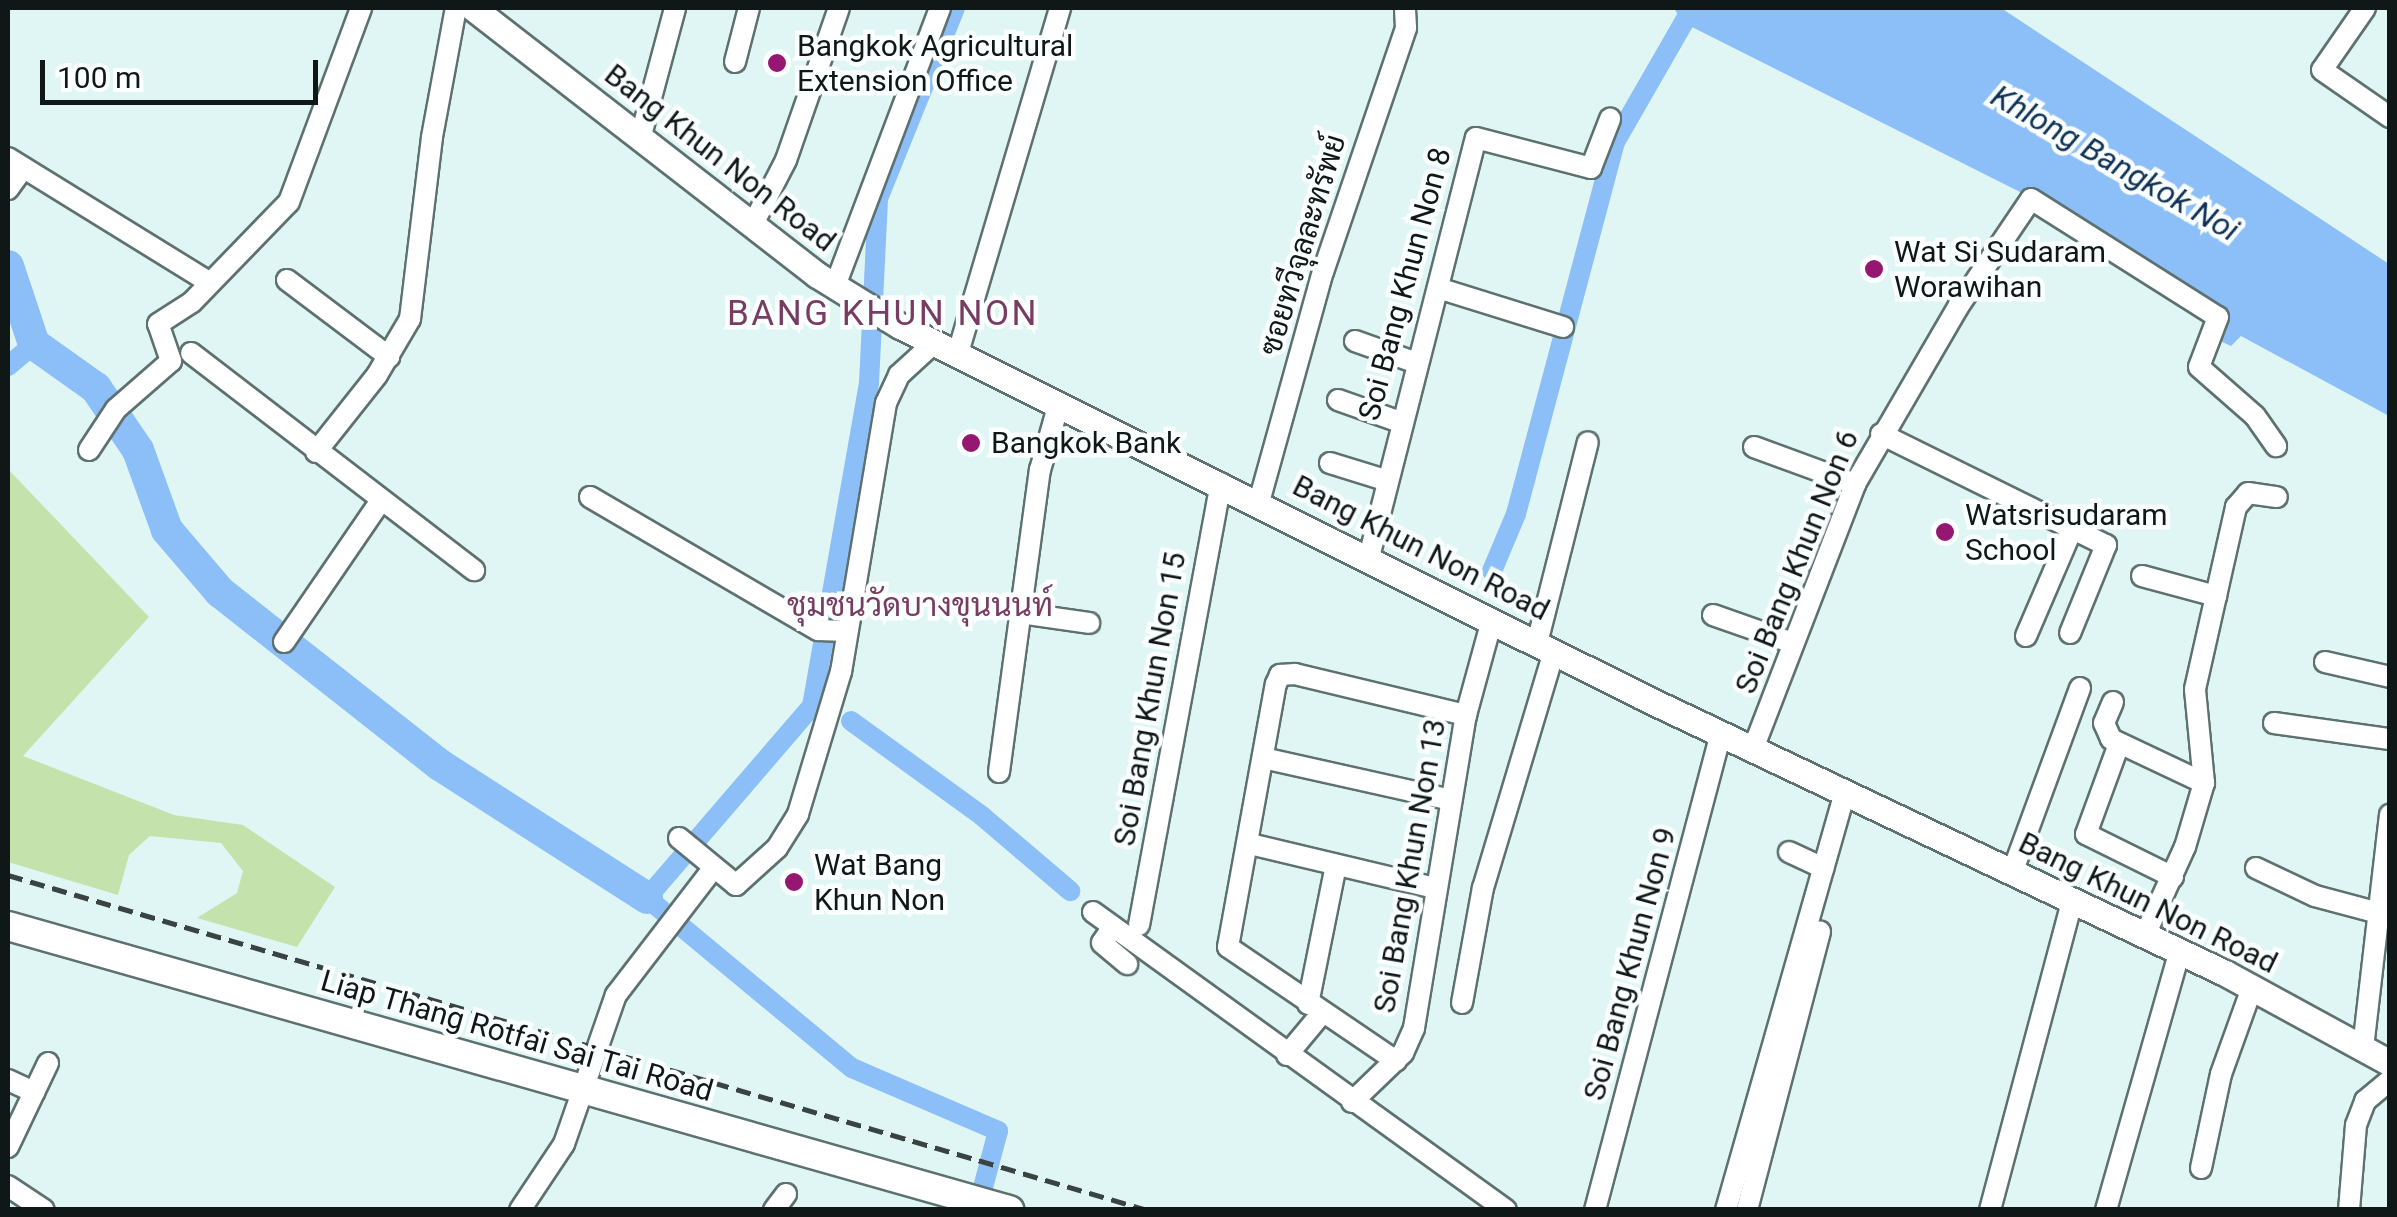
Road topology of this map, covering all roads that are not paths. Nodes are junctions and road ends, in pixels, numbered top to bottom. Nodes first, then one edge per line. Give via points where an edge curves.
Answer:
1 (361, 8) edge
2 (456, 8) edge
3 (473, 8) edge
4 (674, 8) edge
5 (746, 8) edge
6 (839, 8) edge
7 (940, 8) edge
8 (1060, 8) edge
9 (1405, 8) edge
10 (2365, 8) edge
11 (735, 62) dead end
12 (2390, 117) edge
13 (1610, 119) dead end
14 (640, 138) junction
15 (15, 164) edge
16 (8, 189) edge
17 (752, 226) junction
18 (287, 280) dead end
19 (209, 282) junction
20 (835, 286) junction
21 (1438, 288) junction
22 (1564, 327) dead end
23 (1354, 341) dead end
24 (934, 344) junction
25 (191, 353) dead end
26 (957, 356) junction
27 (389, 357) junction
28 (1414, 362) junction
29 (1338, 400) dead end
30 (1058, 406) junction
31 (1400, 422) junction
32 (1881, 434) junction
33 (1588, 442) dead end
34 (2276, 446) dead end
35 (1754, 447) dead end
36 (89, 450) dead end
37 (316, 452) junction
38 (1330, 462) dead end
39 (1386, 480) junction
40 (1221, 484) junction
41 (1855, 484) junction
42 (2277, 496) dead end
43 (590, 497) dead end
44 (379, 502) junction
45 (1260, 502) junction
46 (2073, 526) junction
47 (1369, 557) junction
48 (474, 570) dead end
49 (2142, 576) dead end
50 (2216, 596) junction
51 (1020, 613) junction
52 (1713, 615) dead end
53 (1492, 620) junction
54 (1088, 623) dead end
55 (848, 631) junction
56 (2070, 633) dead end
57 (2026, 636) dead end
58 (286, 639) dead end
59 (1793, 643) junction
60 (1546, 648) junction
61 (2326, 662) dead end
62 (2390, 677) edge
63 (2080, 688) dead end
64 (2113, 702) dead end
65 (1466, 715) junction
66 (2274, 723) dead end
67 (1721, 733) junction
68 (2390, 739) edge
69 (2119, 744) junction
70 (1753, 749) junction
71 (1263, 758) junction
72 (999, 772) dead end
73 (2204, 783) junction
74 (1851, 796) junction
75 (1451, 800) junction
76 (2390, 815) edge
77 (1250, 844) junction
78 (686, 845) dead end
79 (1789, 852) dead end
80 (1336, 865) junction
81 (1822, 868) junction
82 (2256, 868) dead end
83 (712, 870) junction
84 (2012, 873) junction
85 (2173, 876) junction
86 (1435, 888) junction
87 (2072, 902) junction
88 (1093, 912) dead end
89 (2379, 913) junction
90 (8, 926) edge
91 (1113, 927) junction
92 (2145, 934) junction
93 (1139, 935) junction
94 (2180, 951) junction
95 (2382, 953) edge
96 (1127, 964) junction
97 (1114, 984) dead end
98 (2252, 988) junction
99 (1462, 1002) dead end
100 (1315, 1009) junction
101 (2363, 1048) junction
102 (1287, 1055) junction
103 (1396, 1061) junction
104 (48, 1063) dead end
105 (2390, 1063) edge
106 (8, 1080) edge
107 (2390, 1080) edge
108 (586, 1090) junction
109 (34, 1092) junction
110 (1352, 1102) junction
111 (8, 1147) edge
112 (2201, 1168) dead end
113 (8, 1186) edge
114 (44, 1210) edge
115 (520, 1210) edge
116 (1009, 1210) edge
117 (1506, 1210) edge
118 (1595, 1210) edge
119 (1726, 1210) edge
120 (1746, 1210) edge
121 (1990, 1210) edge
122 (2106, 1210) edge
123 (2348, 1210) edge

1 - 19 street via 289,202
2 - 27 street via 432,137 413,306
3 - 14 street, Bang Khun Non Road
4 - 14 street
5 - 11 street
6 - 17 street via 786,160
7 - 20 street
8 - 26 street
9 - 45 street, ซอยทวีจุลละทรัพย์ via 1406,28 1323,272
10 - 12 street via 2322,70
13 - 21 street, Soi Bang Khun Non 8 via 1592,168 1476,138
14 - 17 street, Bang Khun Non Road
15 - 16 street
15 - 19 street
17 - 20 street, Bang Khun Non Road
18 - 27 street
19 - 36 street via 158,324 171,360 123,402
20 - 24 street, Bang Khun Non Road
21 - 22 street
21 - 28 street, Soi Bang Khun Non 8
23 - 28 street
24 - 26 street, Bang Khun Non Road
24 - 55 street via 899,374 886,402
25 - 37 street
26 - 30 street, Bang Khun Non Road
27 - 37 street
28 - 31 street, Soi Bang Khun Non 8
29 - 31 street
30 - 40 street, Bang Khun Non Road
30 - 51 street via 1040,470
31 - 39 street, Soi Bang Khun Non 8
32 - 34 street, Soi Bang Khun Non 6 via 2031,200 2218,317 2199,367 2256,416
32 - 41 street, Soi Bang Khun Non 6
32 - 46 street
33 - 60 street
35 - 41 street
37 - 44 street
38 - 39 street
39 - 47 street, Soi Bang Khun Non 8
40 - 45 street, Bang Khun Non Road
40 - 93 street, Soi Bang Khun Non 15
41 - 59 street, Soi Bang Khun Non 6
42 - 50 street via 2240,497
43 - 55 street via 818,630
44 - 48 street
44 - 58 street
45 - 47 street, Bang Khun Non Road
46 - 56 street via 2106,545
46 - 57 street
47 - 53 street, Bang Khun Non Road
49 - 50 street
50 - 73 street via 2195,689
51 - 54 street
51 - 72 street
52 - 59 street
53 - 60 street, Bang Khun Non Road
53 - 65 street, Soi Bang Khun Non 13
55 - 83 street via 798,814 743,883
59 - 70 street, Soi Bang Khun Non 6
60 - 67 street, Bang Khun Non Road
60 - 99 street via 1483,888
61 - 62 street
63 - 84 street
64 - 69 street via 2104,731
65 - 71 street via 1286,673 1277,678
65 - 75 street, Soi Bang Khun Non 13
66 - 68 street
67 - 70 street, Bang Khun Non Road
67 - 118 street, Soi Bang Khun Non 9
69 - 73 street
69 - 85 street via 2086,834
70 - 74 street, Bang Khun Non Road
71 - 75 street
71 - 77 street
73 - 85 street
74 - 81 street
74 - 84 street, Bang Khun Non Road
74 - 120 street
75 - 86 street, Soi Bang Khun Non 13
76 - 89 street
77 - 80 street
77 - 100 street via 1228,948
78 - 83 street
79 - 81 street
80 - 86 street
80 - 100 street
81 - 119 street
82 - 89 street via 2314,896
83 - 108 street via 616,996
84 - 87 street, Bang Khun Non Road
85 - 92 street
86 - 103 street, Soi Bang Khun Non 13 via 1414,1028
87 - 92 street, Bang Khun Non Road
87 - 121 street
88 - 91 street
89 - 95 street
90 - 108 main road, Liap Thang Rotfai Sai Tai Road
91 - 93 street
91 - 96 street via 1102,943
92 - 94 street, Bang Khun Non Road
93 - 96 street
93 - 102 street
94 - 98 street, Bang Khun Non Road
94 - 122 street
95 - 101 street
96 - 97 street
98 - 101 street, Bang Khun Non Road
98 - 112 street via 2221,1074
100 - 102 street
100 - 103 street
101 - 105 street, Bang Khun Non Road
102 - 110 street
103 - 110 street, Soi Bang Khun Non 13
104 - 109 street
106 - 109 street
107 - 123 street via 2364,1100 2356,1124
108 - 115 street via 564,1144
108 - 116 main road, Liap Thang Rotfai Sai Tai Road
109 - 111 street
110 - 117 street
113 - 114 street

